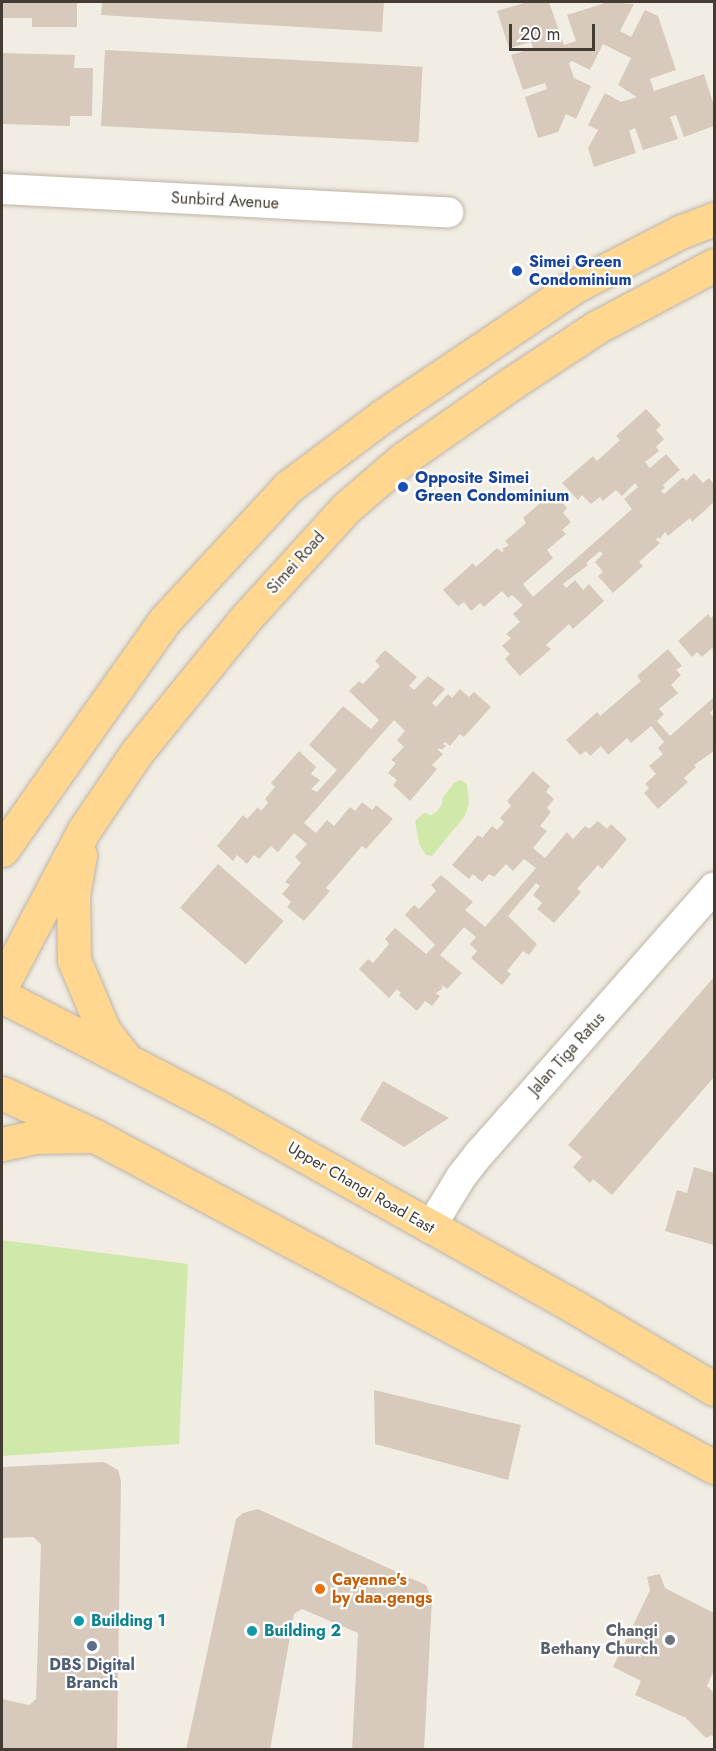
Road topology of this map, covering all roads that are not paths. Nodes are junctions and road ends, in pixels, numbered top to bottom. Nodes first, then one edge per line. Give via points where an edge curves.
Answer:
1 (2, 189) edge
2 (448, 212) dead end
3 (714, 219) edge
4 (714, 265) edge
5 (84, 830) junction
6 (2, 850) edge
7 (713, 893) edge
8 (2, 985) edge
9 (2, 996) edge
10 (126, 1060) junction
11 (2, 1093) edge
12 (95, 1136) junction
13 (2, 1144) edge
14 (430, 1228) junction
15 (714, 1389) edge
16 (714, 1467) edge

1 - 2 street, Sunbird Avenue
3 - 6 main road via 680,232 575,286 384,415 288,488 164,621
4 - 5 main road, Simei Road via 597,327 512,383 403,459 346,508 206,666 137,752
5 - 8 main road, Simei Road
5 - 10 main road via 73,895 74,960 104,1031
7 - 14 street, Jalan Tiga Ratus via 480,1153
9 - 10 main road, Upper Changi Road East
10 - 14 main road, Upper Changi Road East via 229,1113
11 - 12 main road
12 - 13 main road via 36,1137
12 - 16 main road
14 - 15 main road, Upper Changi Road East

